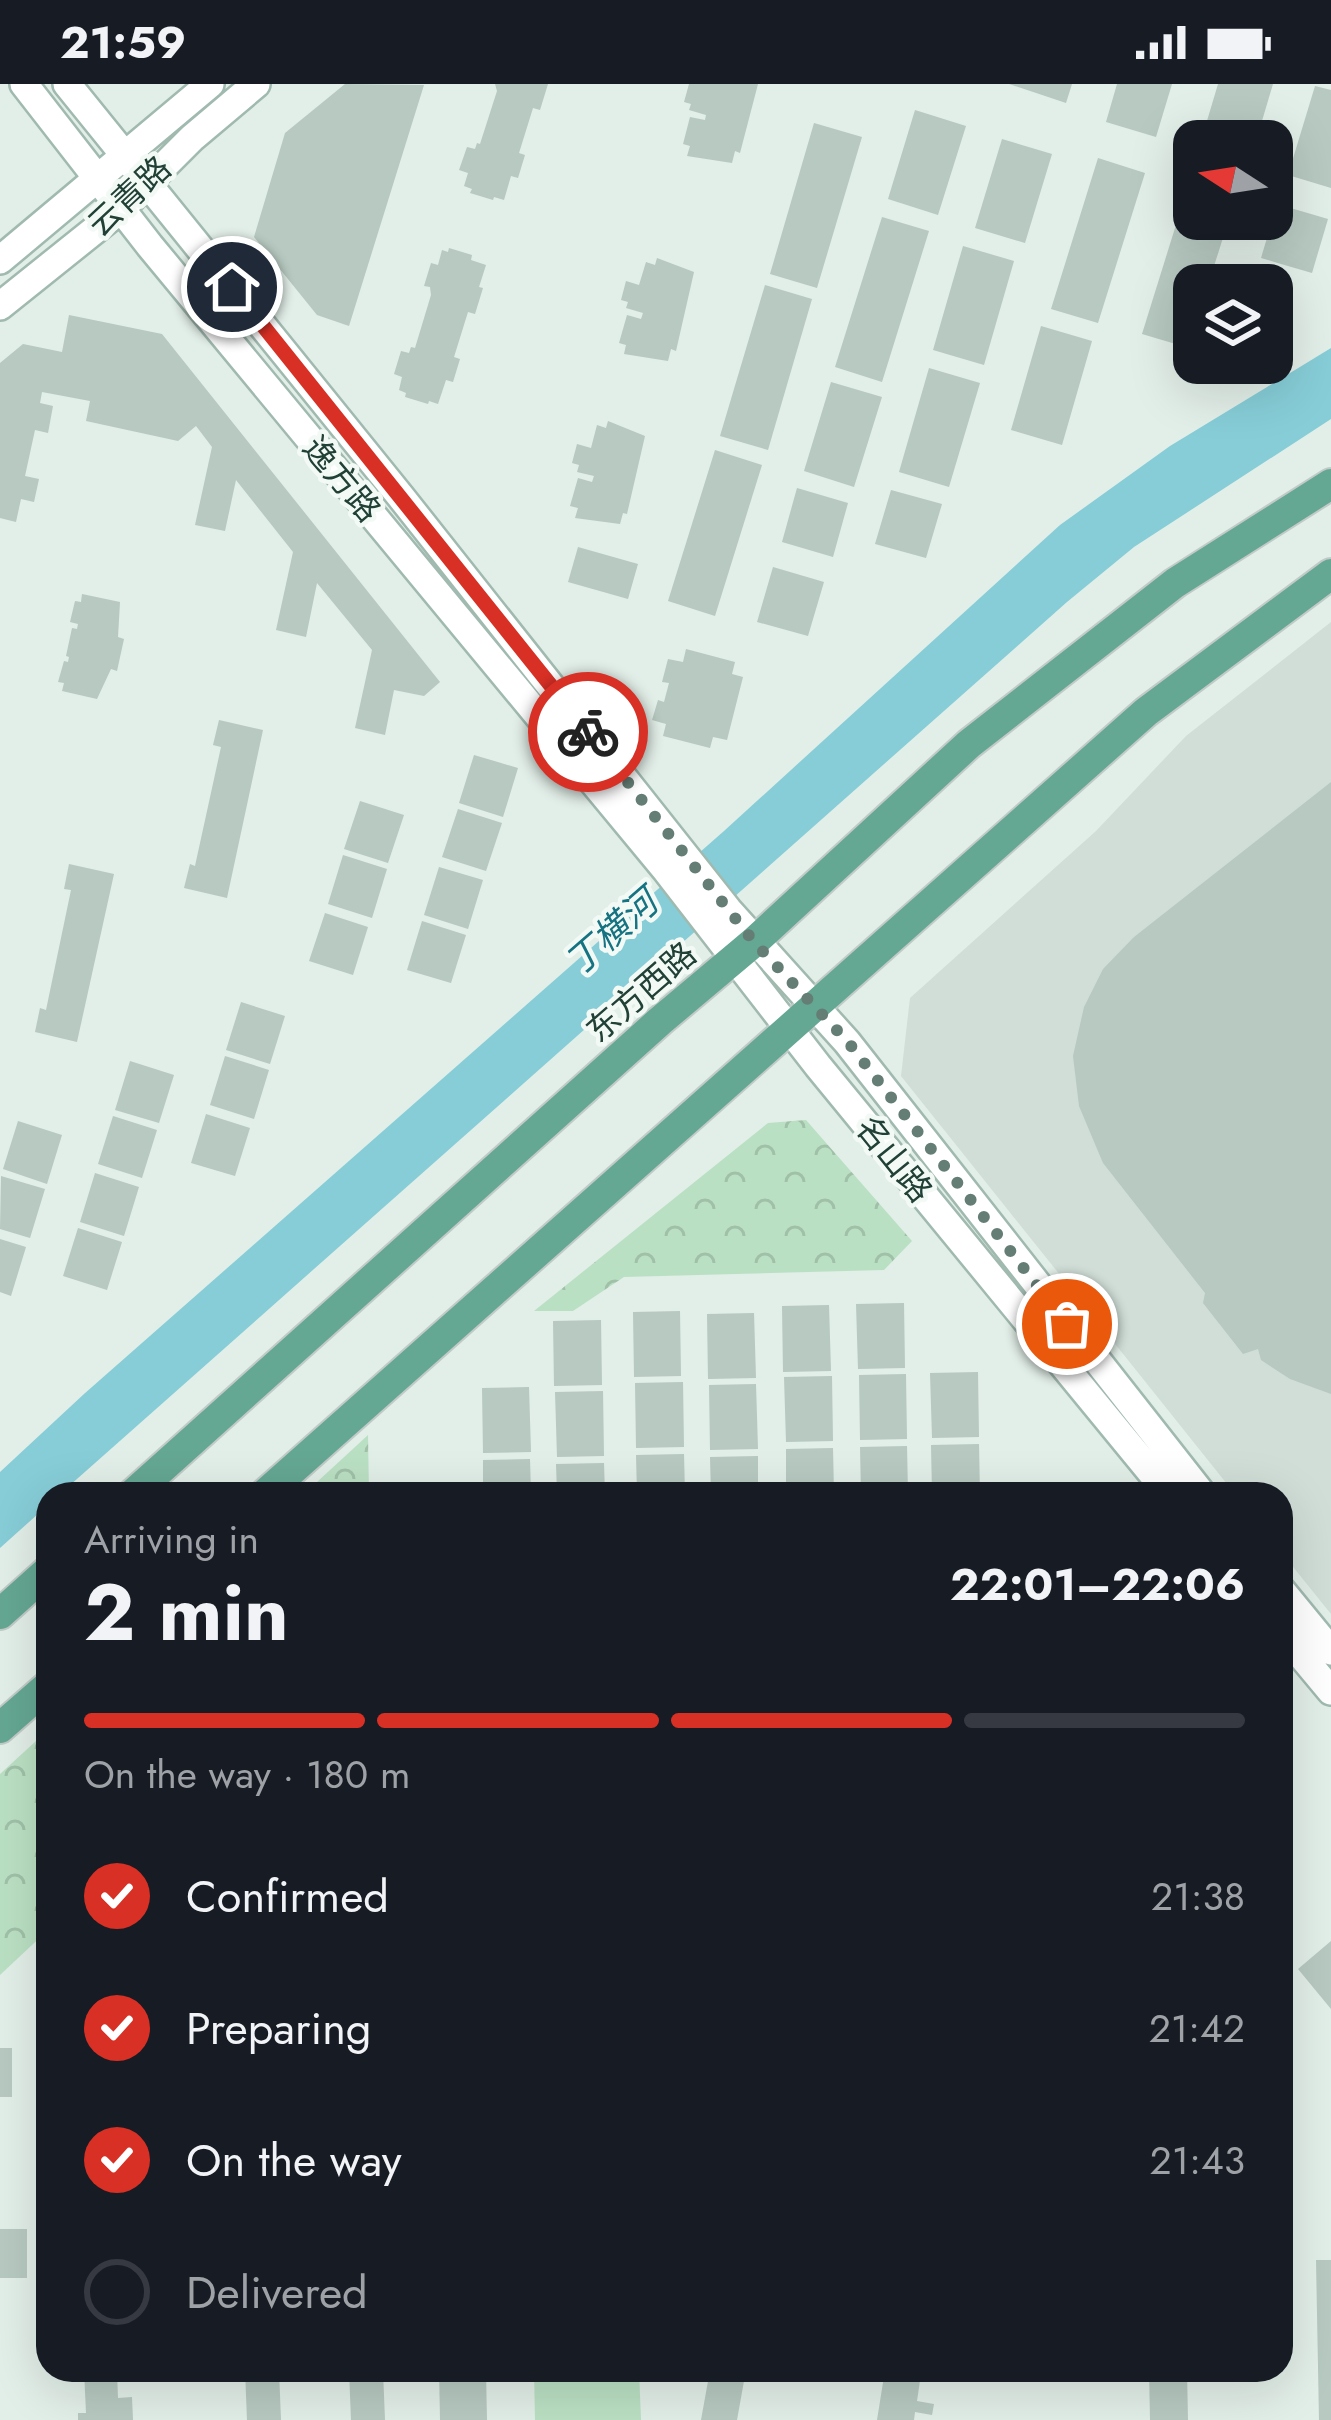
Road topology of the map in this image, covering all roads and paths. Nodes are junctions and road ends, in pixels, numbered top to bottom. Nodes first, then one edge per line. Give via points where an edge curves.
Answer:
1 (24, 84) edge
2 (67, 84) edge
3 (210, 84) edge
4 (256, 84) edge
5 (125, 155) junction
6 (98, 179) junction
7 (147, 182) junction
8 (121, 209) junction
9 (0, 260) edge
10 (0, 306) edge
11 (1331, 484) edge
12 (1331, 574) edge
13 (675, 861) junction
14 (745, 950) junction
15 (800, 1017) junction
16 (147, 1482) edge
17 (279, 1482) edge
18 (1160, 1482) edge
19 (1193, 1482) edge
20 (36, 1582) edge
21 (1293, 1605) edge
22 (0, 1614) edge
23 (1293, 1645) edge
24 (1331, 1651) edge
25 (1331, 1691) edge
26 (36, 1696) edge
27 (0, 1728) edge

1 - 6 street, 逸方路
2 - 5 street, 逸方路
3 - 5 street, 云青路
4 - 7 street, 云青路
5 - 6 street, 云青路
5 - 7 street, 逸方路
6 - 8 street, 逸方路
6 - 9 street, 云青路
7 - 8 street, 云青路
7 - 13 street, 逸方路
8 - 10 street, 云青路
8 - 13 street, 逸方路
11 - 14 main road, 东方西路 via 1175,583 969,744
12 - 15 main road via 1146,712
13 - 14 street
14 - 15 street, 名山路
14 - 16 main road, 东方西路
15 - 17 main road
15 - 18 street, 名山路
15 - 19 street, 名山路 via 848,1042
20 - 22 main road
21 - 24 street
23 - 25 street
26 - 27 main road

